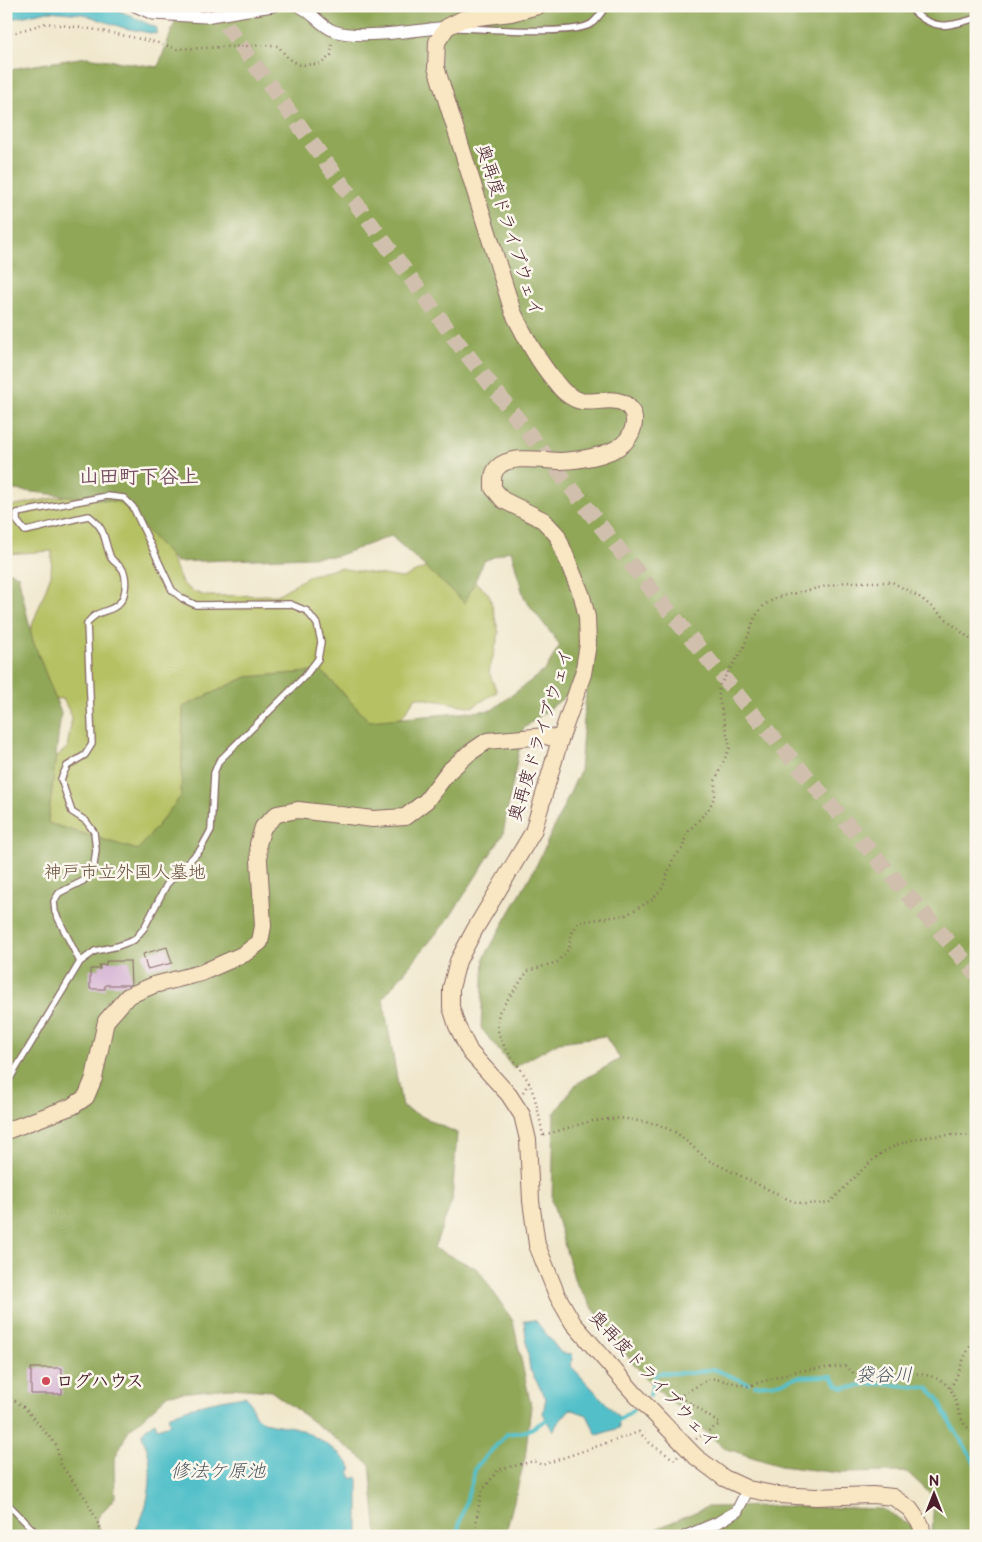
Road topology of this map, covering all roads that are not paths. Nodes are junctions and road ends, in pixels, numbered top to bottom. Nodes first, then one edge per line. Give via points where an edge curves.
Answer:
1 (135, 6) edge
2 (273, 6) edge
3 (298, 6) edge
4 (538, 6) edge
5 (606, 6) edge
6 (909, 6) edge
7 (976, 18) edge
8 (447, 27) junction
9 (560, 740) junction
10 (80, 962) junction
11 (6, 1085) edge
12 (6, 1132) edge
13 (748, 1489) junction
14 (6, 1502) edge
15 (39, 1536) edge
16 (686, 1536) edge
17 (924, 1536) edge

1 - 2 street via 153,14 204,17
3 - 8 street via 332,30 358,35
4 - 8 street via 463,20
5 - 8 lane via 592,24 557,31
6 - 7 lane via 915,15 946,26
8 - 9 street, 奥再度ドライブウェイ via 437,42 436,68 513,312 525,338 542,366 566,394 580,401 613,400 625,404 631,410 634,423 623,444 597,457 563,461 513,460 499,466 493,475 493,488 503,500 543,520 557,535 582,596 588,644 583,674
9 - 12 street via 546,736 487,741 448,772 426,801 405,817 373,819 298,810 277,814 263,827 258,844 263,926 260,942 244,954 202,973 154,985 128,996 106,1021 94,1078 86,1097 73,1106
9 - 13 street, 奥再度ドライブウェイ via 533,832 458,961 451,988 451,1007 470,1052 509,1095 536,1138 531,1201 537,1245 557,1295 573,1323 696,1457 724,1478
10 - 10 lane via 55,912 54,901 59,893 93,872 96,850 94,832 86,821 72,812 61,779 67,766 85,755 92,744 87,624 92,616 114,608 122,600 125,586 123,571 111,559 100,524 88,516 25,532 17,521 17,513 108,496 124,498 133,507 172,590 183,599 196,605 290,604 307,611 317,624 321,642 318,659 305,676 219,761 214,772 211,830 200,850 167,884 144,928 134,940 95,951
10 - 11 lane
13 - 16 street via 737,1511
13 - 17 street, 奥再度ドライブウェイ via 778,1495 893,1497 910,1509
14 - 15 lane

